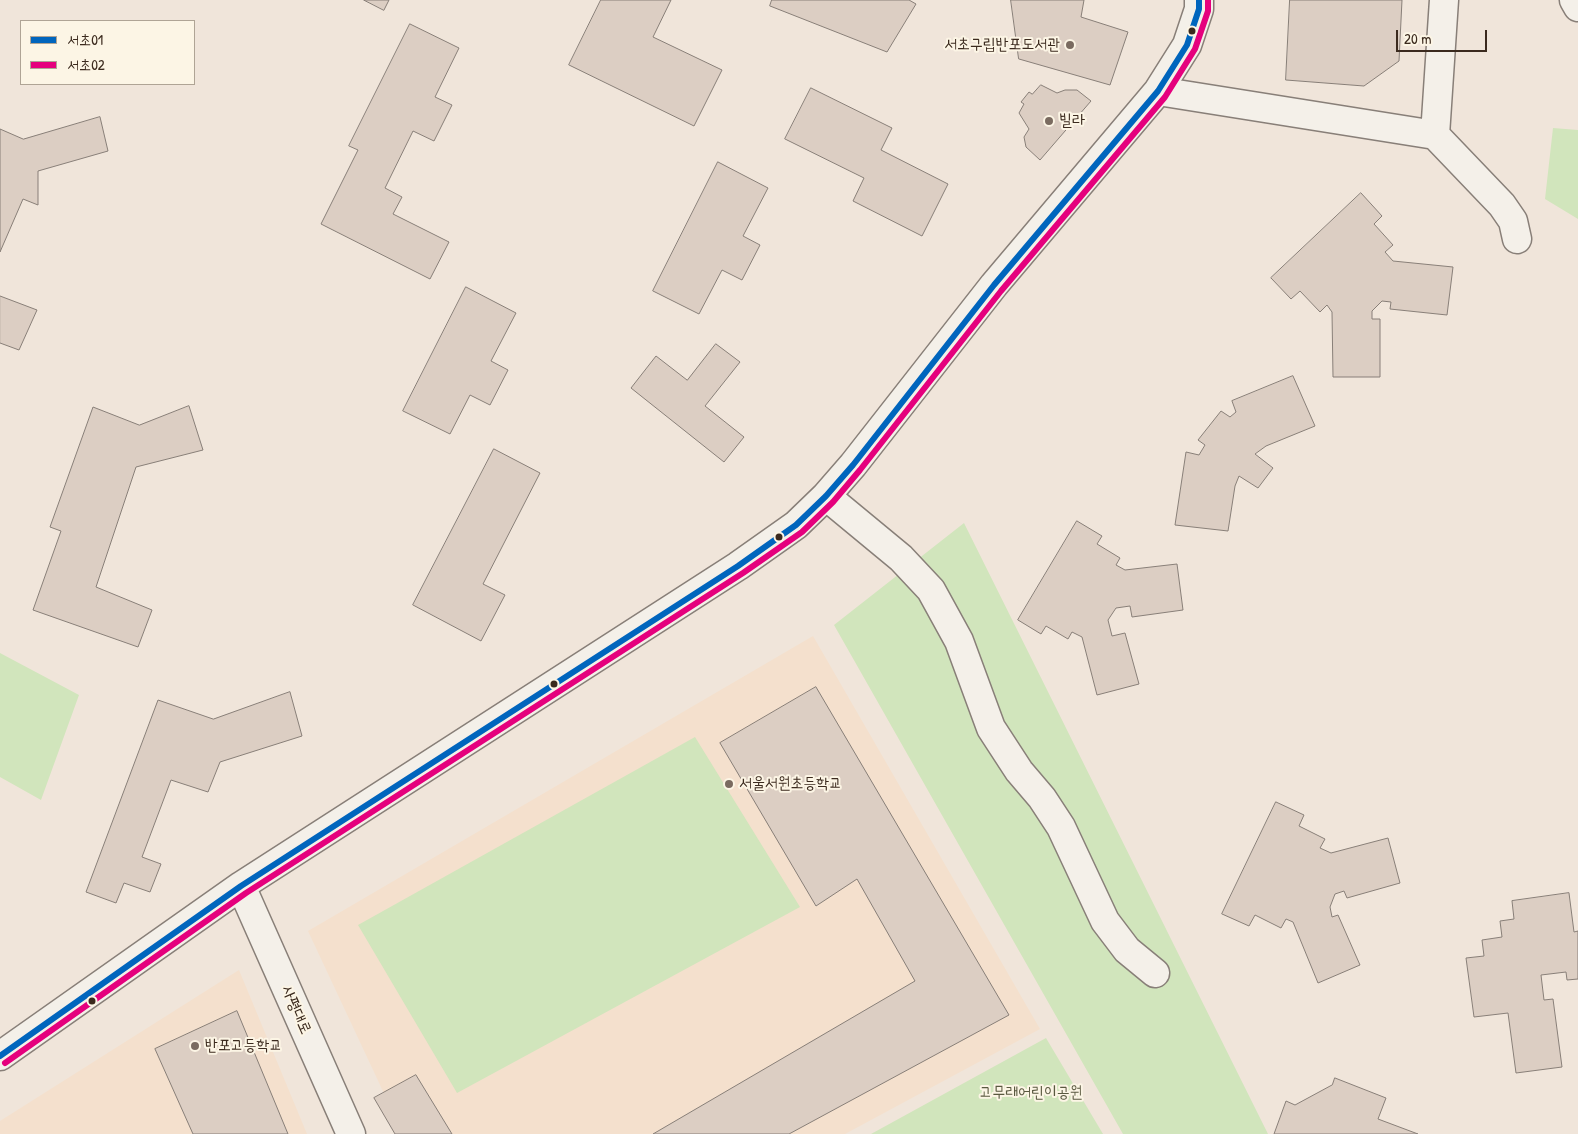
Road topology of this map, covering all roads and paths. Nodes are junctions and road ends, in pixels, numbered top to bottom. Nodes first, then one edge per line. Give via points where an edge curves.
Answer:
1 (1199, 0) edge
2 (1444, 0) edge
3 (1574, 0) edge
4 (1578, 7) edge
5 (1158, 91) junction
6 (1435, 135) junction
7 (1517, 239) dead end
8 (826, 496) junction
9 (241, 886) junction
10 (1155, 973) dead end
11 (0, 1056) edge
12 (351, 1134) edge

1 - 5 street via 1187,46
2 - 6 street
3 - 4 street
5 - 6 street
5 - 8 street via 994,285
6 - 7 street via 1502,205 1513,221
8 - 9 street via 796,525 738,566
8 - 10 street via 901,558 931,590 959,641 991,728 1019,772 1061,827 1105,921 1127,950
9 - 11 street
9 - 12 street, 사평대로

